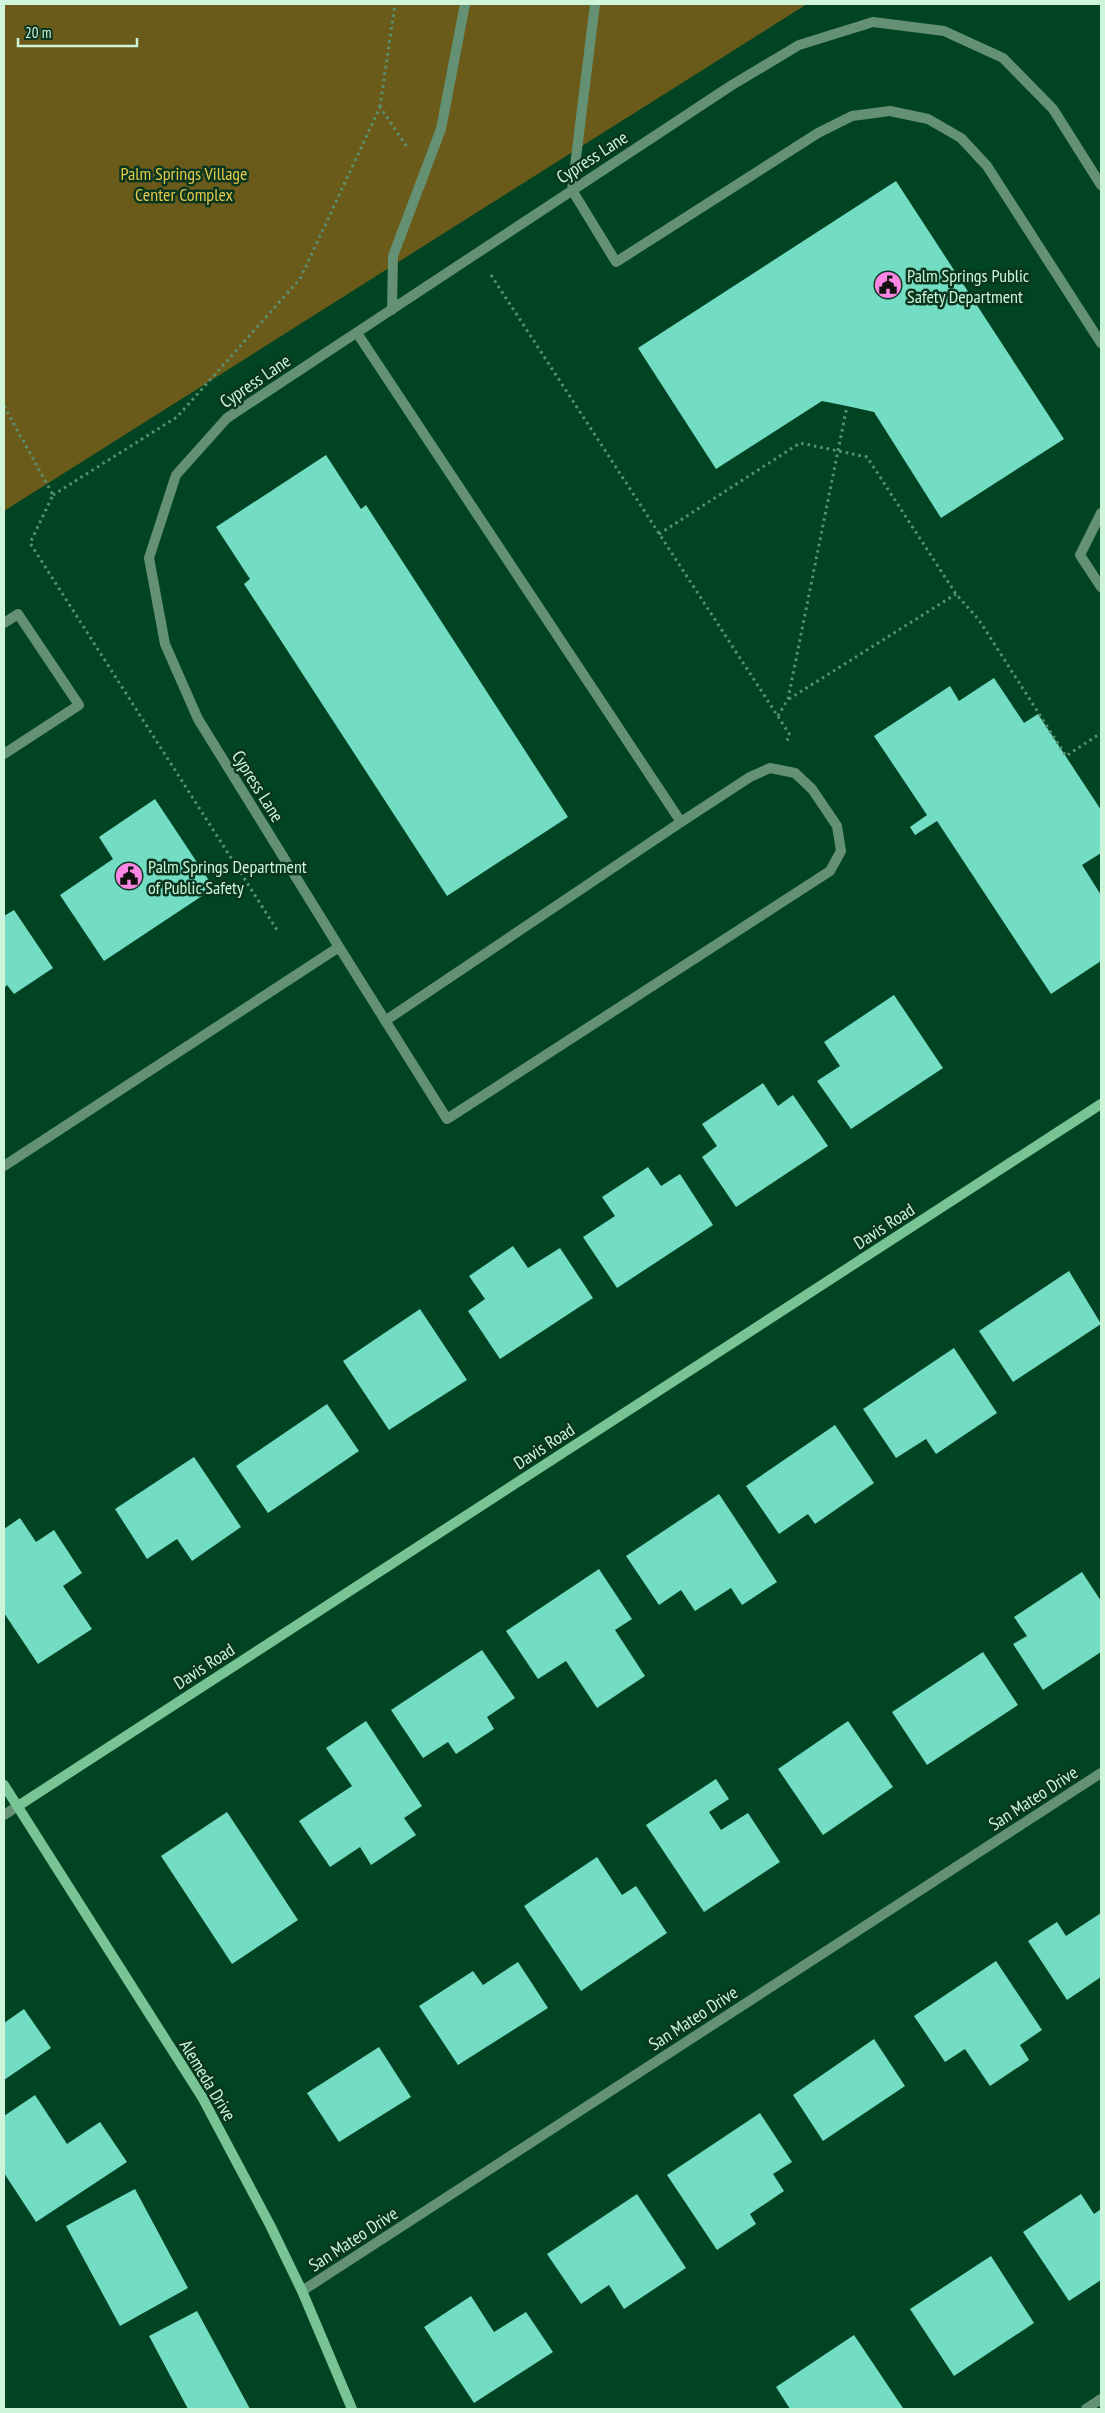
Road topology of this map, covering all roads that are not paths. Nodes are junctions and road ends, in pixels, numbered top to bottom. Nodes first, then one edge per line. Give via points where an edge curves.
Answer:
1 (465, 4) edge
2 (594, 4) edge
3 (1101, 186) edge
4 (572, 190) junction
5 (392, 310) junction
6 (357, 333) junction
7 (1101, 343) edge
8 (1101, 513) edge
9 (1101, 587) edge
10 (4, 623) edge
11 (4, 754) edge
12 (681, 822) junction
13 (338, 947) junction
14 (385, 1021) junction
15 (1101, 1104) edge
16 (4, 1166) edge
17 (1101, 1773) edge
18 (4, 1785) edge
19 (18, 1806) junction
20 (4, 1816) edge
21 (302, 2291) junction
22 (1101, 2399) edge
23 (352, 2409) edge
24 (1086, 2409) edge

1 - 5 street via 440,129 393,256
2 - 4 street
3 - 4 street, Cypress Lane via 1053,109 1004,58 944,31 873,22 799,45
4 - 5 street, Cypress Lane
4 - 7 street via 616,262 818,133 852,116 890,111 928,119 961,138 986,166
5 - 6 street, Cypress Lane
6 - 12 street
6 - 13 street, Cypress Lane via 227,418 176,476 149,558 165,644 198,719
8 - 9 street via 1080,554
10 - 11 street via 18,614 79,705
12 - 14 street
12 - 14 street, Cypress Lane via 770,768 795,773 812,789 837,826 842,851 830,871 447,1119
13 - 14 street, Cypress Lane
13 - 16 street
15 - 19 street, Davis Road
17 - 21 street, San Mateo Drive
18 - 19 street, Alemeda Drive
19 - 20 street, Davis Road
19 - 21 street, Alemeda Drive via 202,2097
21 - 23 street, Alemeda Drive
22 - 24 street

